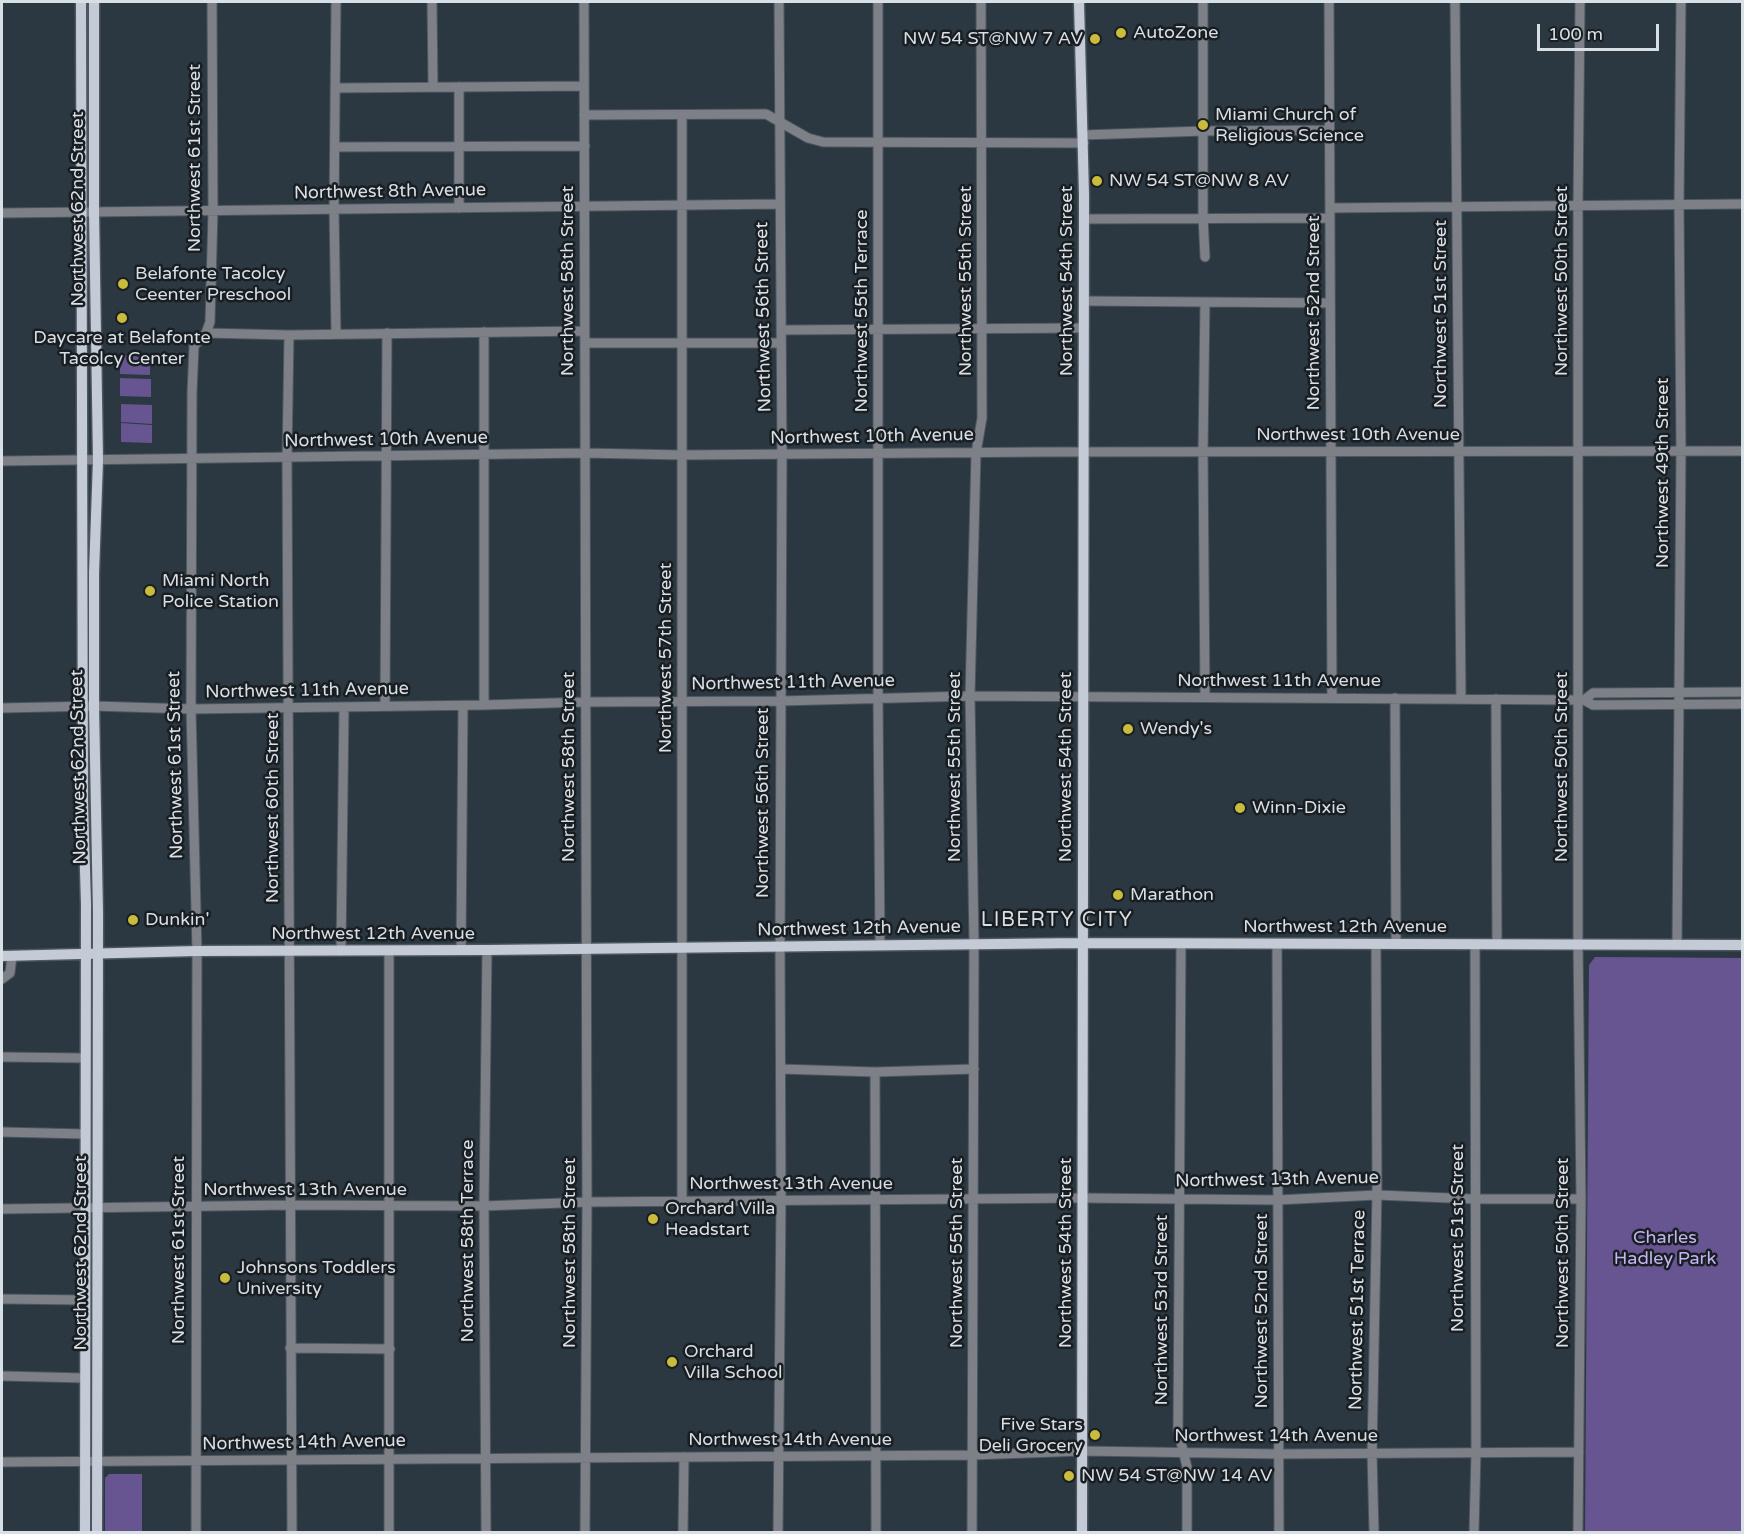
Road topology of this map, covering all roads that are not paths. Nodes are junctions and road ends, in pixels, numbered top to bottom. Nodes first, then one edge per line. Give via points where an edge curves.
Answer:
1 (81, 2) edge
2 (94, 2) edge
3 (212, 2) edge
4 (336, 2) edge
5 (432, 2) edge
6 (584, 2) edge
7 (779, 2) edge
8 (878, 2) edge
9 (981, 2) edge
10 (1079, 2) edge
11 (1203, 2) edge
12 (1329, 2) edge
13 (1455, 2) edge
14 (1580, 2) edge
15 (1681, 2) edge
16 (584, 86) junction
17 (335, 87) junction
18 (434, 87) junction
19 (459, 87) junction
20 (584, 115) junction
21 (682, 115) junction
22 (781, 122) junction
23 (1330, 130) junction
24 (1204, 131) junction
25 (1084, 139) junction
26 (878, 141) junction
27 (982, 142) junction
28 (585, 146) junction
29 (335, 147) junction
30 (459, 147) junction
31 (779, 204) junction
32 (1578, 204) junction
33 (1679, 204) junction
34 (1743, 204) edge
35 (682, 205) junction
36 (585, 207) junction
37 (334, 208) junction
38 (459, 208) junction
39 (1456, 208) junction
40 (81, 211) junction
41 (94, 211) junction
42 (213, 211) junction
43 (1330, 212) junction
44 (2, 213) edge
45 (1203, 217) junction
46 (1084, 219) junction
47 (1205, 257) dead end
48 (1084, 301) junction
49 (1205, 302) junction
50 (1330, 303) junction
51 (1084, 328) junction
52 (982, 329) junction
53 (781, 330) junction
54 (879, 330) junction
55 (584, 331) junction
56 (206, 333) junction
57 (387, 333) junction
58 (484, 333) junction
59 (336, 334) junction
60 (289, 335) junction
61 (585, 343) junction
62 (781, 343) junction
63 (682, 344) junction
64 (1459, 450) junction
65 (1331, 451) junction
66 (1579, 451) junction
67 (1681, 451) junction
68 (1743, 451) edge
69 (1083, 452) junction
70 (1203, 452) junction
71 (584, 453) junction
72 (976, 453) junction
73 (782, 454) junction
74 (879, 454) junction
75 (387, 455) junction
76 (484, 455) junction
77 (682, 455) junction
78 (192, 459) junction
79 (287, 459) junction
80 (82, 460) junction
81 (98, 460) junction
82 (2, 461) edge
83 (1678, 692) junction
84 (1743, 692) edge
85 (970, 696) junction
86 (1205, 696) junction
87 (1332, 697) junction
88 (878, 698) junction
89 (1083, 698) junction
90 (1395, 698) junction
91 (1461, 698) junction
92 (1496, 699) junction
93 (780, 700) junction
94 (1582, 700) junction
95 (682, 701) junction
96 (586, 702) junction
97 (1678, 704) junction
98 (1743, 704) edge
99 (484, 705) junction
100 (82, 706) junction
101 (94, 706) junction
102 (385, 706) junction
103 (463, 706) junction
104 (289, 707) junction
105 (344, 707) junction
106 (2, 708) edge
107 (190, 709) junction
108 (1082, 943) junction
109 (1181, 943) junction
110 (974, 944) junction
111 (1376, 944) junction
112 (1396, 944) junction
113 (1475, 944) junction
114 (1497, 944) junction
115 (1578, 944) junction
116 (1677, 944) junction
117 (880, 945) junction
118 (1277, 945) junction
119 (1743, 945) edge
120 (780, 946) junction
121 (682, 948) junction
122 (586, 949) junction
123 (461, 950) junction
124 (487, 950) junction
125 (197, 951) junction
126 (290, 951) junction
127 (341, 951) junction
128 (389, 951) junction
129 (97, 954) junction
130 (85, 955) junction
131 (7, 956) edge
132 (2, 979) edge
133 (2, 1057) edge
134 (85, 1058) junction
135 (781, 1069) junction
136 (974, 1070) junction
137 (875, 1072) junction
138 (2, 1132) edge
139 (85, 1134) junction
140 (1377, 1195) junction
141 (1083, 1198) junction
142 (1179, 1198) junction
143 (974, 1199) junction
144 (1474, 1199) junction
145 (1581, 1199) junction
146 (874, 1200) junction
147 (1277, 1200) junction
148 (781, 1201) junction
149 (587, 1202) junction
150 (682, 1202) junction
151 (289, 1205) junction
152 (195, 1206) junction
153 (484, 1206) junction
154 (389, 1207) junction
155 (91, 1208) junction
156 (2, 1209) edge
157 (2, 1299) edge
158 (85, 1300) junction
159 (290, 1348) junction
160 (390, 1349) junction
161 (2, 1376) edge
162 (85, 1378) junction
163 (1082, 1451) junction
164 (1182, 1452) junction
165 (1476, 1452) junction
166 (1579, 1452) junction
167 (1279, 1454) junction
168 (1372, 1454) junction
169 (876, 1455) junction
170 (973, 1455) junction
171 (778, 1456) junction
172 (586, 1457) junction
173 (684, 1457) junction
174 (390, 1458) junction
175 (485, 1458) junction
176 (292, 1460) junction
177 (92, 1461) junction
178 (195, 1461) junction
179 (2, 1462) edge
180 (86, 1533) edge
181 (97, 1533) edge
182 (195, 1533) edge
183 (292, 1533) edge
184 (389, 1533) edge
185 (486, 1533) edge
186 (585, 1533) edge
187 (683, 1533) edge
188 (778, 1533) edge
189 (876, 1533) edge
190 (972, 1533) edge
191 (1082, 1533) edge
192 (1187, 1533) edge
193 (1279, 1533) edge
194 (1374, 1533) edge
195 (1474, 1533) edge
196 (1578, 1533) edge

1 - 40 main road, Northwest 62nd Street
2 - 41 main road, Northwest 62nd Street
3 - 42 street, Northwest 61st Street
4 - 17 street
5 - 18 street
6 - 16 street, Northwest 58th Street
7 - 22 street, Northwest 56th Street
8 - 26 street, Northwest 55th Terrace
9 - 27 street, Northwest 55th Street
10 - 25 main road, Northwest 54th Street
11 - 24 street
12 - 23 street, Northwest 52nd Street
13 - 39 street, Northwest 51st Street
14 - 32 street, Northwest 50th Street
15 - 33 street, Northwest 49th Street
16 - 19 street
16 - 20 street, Northwest 58th Street
17 - 18 street
17 - 29 street
18 - 19 street
19 - 30 street
20 - 21 street
20 - 28 street, Northwest 58th Street
21 - 22 street via 766,114
21 - 35 street, Northwest 57th Street
22 - 26 street via 823,142
22 - 31 street, Northwest 56th Street
23 - 24 street
23 - 43 street, Northwest 52nd Street
24 - 25 street
24 - 45 street
25 - 27 street
25 - 46 main road, Northwest 54th Street
26 - 27 street
26 - 54 street, Northwest 55th Terrace
27 - 52 street, Northwest 55th Street
28 - 30 street
28 - 36 street, Northwest 58th Street
29 - 30 street
29 - 37 street
30 - 38 street
31 - 35 street, Northwest 8th Avenue
31 - 53 street, Northwest 56th Street
32 - 33 street
32 - 39 street
32 - 66 street, Northwest 50th Street
33 - 34 street
33 - 67 street, Northwest 49th Street
35 - 36 street, Northwest 8th Avenue
35 - 63 street, Northwest 57th Street
36 - 38 street, Northwest 8th Avenue
36 - 55 street, Northwest 58th Street
37 - 38 street, Northwest 8th Avenue
37 - 42 street, Northwest 8th Avenue
37 - 59 street
39 - 43 street
39 - 64 street, Northwest 51st Street
40 - 41 street, Northwest 8th Avenue
40 - 44 street, Northwest 8th Avenue
40 - 80 main road, Northwest 62nd Street
41 - 42 street, Northwest 8th Avenue
41 - 81 main road, Northwest 62nd Street
42 - 56 street, Northwest 61st Street via 210,322
43 - 45 street
43 - 50 street, Northwest 52nd Street
45 - 46 street
45 - 47 street
46 - 48 main road, Northwest 54th Street
48 - 49 street
48 - 51 main road, Northwest 54th Street
49 - 50 street
49 - 70 street
50 - 65 street, Northwest 52nd Street
51 - 52 street
51 - 69 main road, Northwest 54th Street
52 - 54 street
52 - 72 street, Northwest 55th Street via 982,418
53 - 54 street
53 - 62 street, Northwest 56th Street
54 - 74 street, Northwest 55th Terrace
55 - 58 street
55 - 61 street, Northwest 58th Street
56 - 60 street
56 - 78 street, Northwest 61st Street via 194,346
57 - 58 street
57 - 59 street
57 - 75 street
58 - 76 street
59 - 60 street
60 - 79 street, Northwest 60th Street
61 - 63 street
61 - 71 street, Northwest 58th Street
62 - 63 street
62 - 73 street, Northwest 56th Street
63 - 77 street, Northwest 57th Street
64 - 65 street, Northwest 10th Avenue
64 - 66 street, Northwest 10th Avenue
64 - 91 street, Northwest 51st Street
65 - 70 street, Northwest 10th Avenue
65 - 87 street, Northwest 52nd Street
66 - 67 street, Northwest 10th Avenue
66 - 94 street, Northwest 50th Street
67 - 68 street, Northwest 10th Avenue
67 - 83 street, Northwest 49th Street
69 - 70 street, Northwest 10th Avenue
69 - 72 street, Northwest 10th Avenue
69 - 89 main road, Northwest 54th Street
70 - 86 street
71 - 76 street, Northwest 10th Avenue
71 - 77 street, Northwest 10th Avenue
71 - 96 street, Northwest 58th Street
72 - 74 street, Northwest 10th Avenue
72 - 85 street, Northwest 55th Street
73 - 74 street, Northwest 10th Avenue
73 - 77 street, Northwest 10th Avenue
73 - 93 street, Northwest 56th Street
74 - 88 street, Northwest 55th Terrace
75 - 76 street, Northwest 10th Avenue
75 - 79 street, Northwest 10th Avenue
75 - 102 street
76 - 99 street
77 - 95 street, Northwest 57th Street
78 - 79 street, Northwest 10th Avenue
78 - 81 street, Northwest 10th Avenue
78 - 107 street, Northwest 61st Street
79 - 104 street, Northwest 60th Street
80 - 81 street, Northwest 10th Avenue
80 - 82 street, Northwest 10th Avenue
80 - 100 main road, Northwest 62nd Street
81 - 101 main road, Northwest 62nd Street
83 - 84 street, Northwest 11th Avenue
83 - 94 street, Northwest 11th Avenue via 1593,693
83 - 97 street, Northwest 49th Street
85 - 88 street, Northwest 11th Avenue
85 - 89 street, Northwest 11th Avenue
85 - 110 street, Northwest 55th Street
86 - 87 street, Northwest 11th Avenue
86 - 89 street, Northwest 11th Avenue
87 - 90 street, Northwest 11th Avenue
88 - 93 street, Northwest 11th Avenue
88 - 117 street, Northwest 55th Terrace
89 - 108 main road, Northwest 54th Street
90 - 91 street, Northwest 11th Avenue
90 - 112 street
91 - 92 street, Northwest 11th Avenue
92 - 94 street, Northwest 11th Avenue
92 - 114 street
93 - 95 street, Northwest 11th Avenue
93 - 120 street, Northwest 56th Street
94 - 97 street, Northwest 11th Avenue via 1593,705
94 - 115 street, Northwest 50th Street
95 - 96 street, Northwest 11th Avenue
95 - 121 street, Northwest 57th Street
96 - 99 street, Northwest 11th Avenue
96 - 122 street, Northwest 58th Street
97 - 98 street, Northwest 11th Avenue
97 - 116 street, Northwest 49th Street
99 - 103 street, Northwest 11th Avenue
100 - 101 street, Northwest 11th Avenue
100 - 106 street, Northwest 11th Avenue
100 - 130 main road, Northwest 62nd Street
101 - 107 street, Northwest 11th Avenue
101 - 129 main road, Northwest 62nd Street
102 - 103 street, Northwest 11th Avenue
102 - 105 street, Northwest 11th Avenue
103 - 123 street
104 - 105 street, Northwest 11th Avenue
104 - 107 street, Northwest 11th Avenue
104 - 126 street, Northwest 60th Street
105 - 127 street
107 - 125 street, Northwest 61st Street
108 - 109 main road, Northwest 12th Avenue
108 - 110 main road, Northwest 12th Avenue
108 - 141 main road, Northwest 54th Street
109 - 118 main road, Northwest 12th Avenue
109 - 142 street, Northwest 53rd Street
110 - 117 main road, Northwest 12th Avenue
110 - 136 street, Northwest 55th Street
111 - 112 main road, Northwest 12th Avenue
111 - 118 main road, Northwest 12th Avenue
111 - 140 street, Northwest 51st Terrace
112 - 113 main road, Northwest 12th Avenue
113 - 114 main road, Northwest 12th Avenue
113 - 144 street, Northwest 51st Street
114 - 115 main road, Northwest 12th Avenue
115 - 116 main road, Northwest 12th Avenue
115 - 145 street, Northwest 50th Street
116 - 119 main road, Northwest 12th Avenue
117 - 120 main road, Northwest 12th Avenue
118 - 147 street, Northwest 52nd Street
120 - 121 main road, Northwest 12th Avenue
120 - 135 street, Northwest 56th Street
121 - 122 main road, Northwest 12th Avenue
121 - 150 street, Northwest 57th Street
122 - 124 main road, Northwest 12th Avenue
122 - 149 street, Northwest 58th Street
123 - 124 main road, Northwest 12th Avenue
123 - 128 main road, Northwest 12th Avenue
124 - 153 street, Northwest 58th Terrace
125 - 126 main road, Northwest 12th Avenue
125 - 129 main road, Northwest 12th Avenue
125 - 152 street, Northwest 61st Street
126 - 127 main road, Northwest 12th Avenue
126 - 151 street, Northwest 60th Street
127 - 128 main road, Northwest 12th Avenue
128 - 154 street
129 - 130 main road, Northwest 12th Avenue
129 - 155 main road, Northwest 62nd Street
130 - 131 main road, Northwest 12th Avenue
130 - 134 main road, Northwest 62nd Street
131 - 132 street, Northwest 12th Avenue via 10,973
133 - 134 street
134 - 139 main road, Northwest 62nd Street
135 - 137 street
135 - 148 street, Northwest 56th Street
136 - 137 street
136 - 143 street, Northwest 55th Street
137 - 146 street
138 - 139 street
139 - 155 main road, Northwest 62nd Street
140 - 144 street, Northwest 13th Avenue
140 - 147 street, Northwest 13th Avenue
140 - 168 street, Northwest 51st Terrace
141 - 142 street, Northwest 13th Avenue
141 - 143 street, Northwest 13th Avenue
141 - 163 main road, Northwest 54th Street
142 - 147 street, Northwest 13th Avenue
142 - 164 street, Northwest 53rd Street via 1178,1430
143 - 146 street, Northwest 13th Avenue
143 - 170 street, Northwest 55th Street
144 - 145 street, Northwest 13th Avenue
144 - 165 street, Northwest 51st Street
145 - 166 street, Northwest 50th Street
146 - 148 street, Northwest 13th Avenue
146 - 169 street
147 - 167 street, Northwest 52nd Street
148 - 150 street, Northwest 13th Avenue
148 - 171 street, Northwest 56th Street
149 - 150 street, Northwest 13th Avenue
149 - 153 street, Northwest 13th Avenue
149 - 172 street, Northwest 58th Street
151 - 152 street, Northwest 13th Avenue
151 - 154 street, Northwest 13th Avenue
151 - 159 street, Northwest 60th Street
152 - 155 street, Northwest 13th Avenue
152 - 178 street, Northwest 61st Street
153 - 154 street, Northwest 13th Avenue
153 - 175 street, Northwest 58th Terrace
154 - 160 street
155 - 156 street, Northwest 13th Avenue
155 - 158 main road, Northwest 62nd Street
155 - 177 main road, Northwest 62nd Street
157 - 158 street
158 - 162 main road, Northwest 62nd Street
159 - 160 street
159 - 176 street, Northwest 60th Street
160 - 174 street
161 - 162 street
162 - 177 main road, Northwest 62nd Street
163 - 164 street, Northwest 14th Avenue
163 - 170 street, Northwest 14th Avenue
163 - 191 main road, Northwest 54th Street
164 - 167 street, Northwest 14th Avenue
164 - 192 street, Northwest 53rd Street via 1187,1467
165 - 166 street, Northwest 14th Avenue
165 - 168 street, Northwest 14th Avenue
165 - 195 street, Northwest 51st Street
166 - 196 street, Northwest 50th Street
167 - 168 street, Northwest 14th Avenue
167 - 193 street, Northwest 52nd Street
168 - 194 street, Northwest 51st Terrace
169 - 170 street, Northwest 14th Avenue
169 - 171 street, Northwest 14th Avenue
169 - 189 street
170 - 190 street, Northwest 55th Street
171 - 173 street, Northwest 14th Avenue
171 - 188 street, Northwest 56th Street
172 - 173 street, Northwest 14th Avenue
172 - 175 street, Northwest 14th Avenue
172 - 186 street, Northwest 58th Street
173 - 187 street
174 - 175 street, Northwest 14th Avenue
174 - 176 street, Northwest 14th Avenue
174 - 184 street
175 - 185 street, Northwest 58th Terrace
176 - 178 street, Northwest 14th Avenue
176 - 183 street, Northwest 60th Street
177 - 178 street, Northwest 14th Avenue
177 - 179 street, Northwest 14th Avenue
177 - 180 main road, Northwest 62nd Street
177 - 181 main road, Northwest 62nd Street
178 - 182 street, Northwest 61st Street

